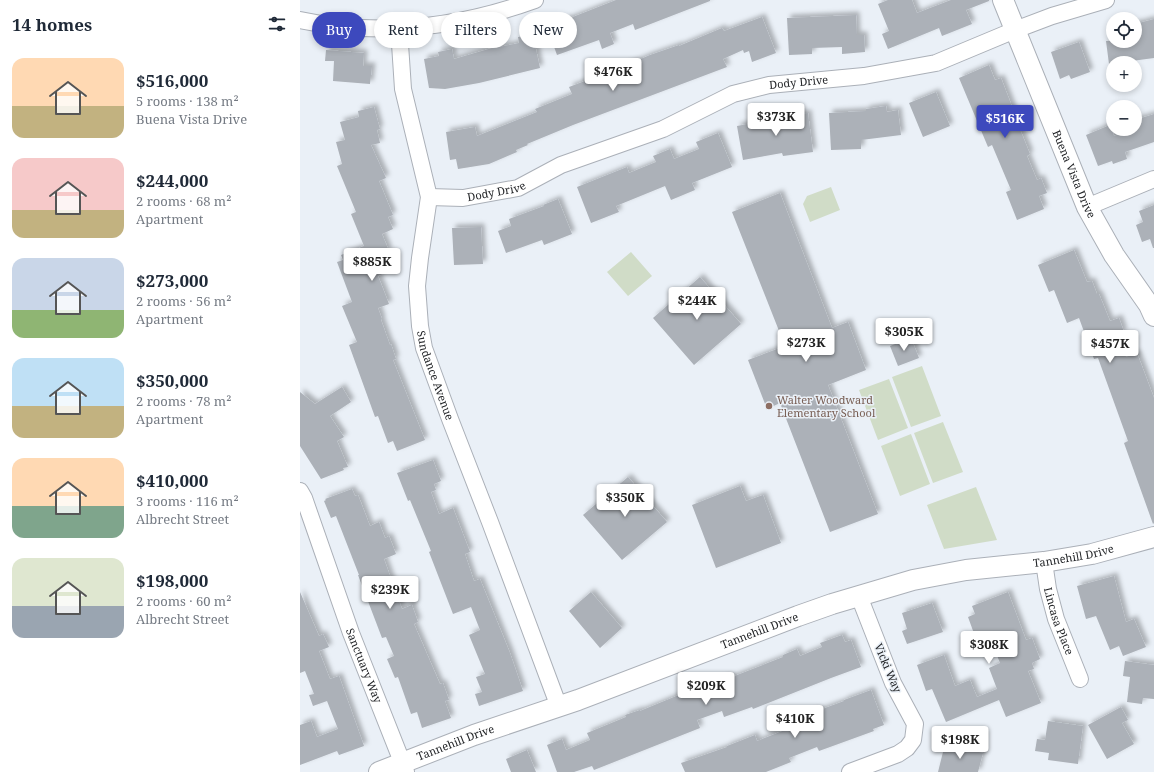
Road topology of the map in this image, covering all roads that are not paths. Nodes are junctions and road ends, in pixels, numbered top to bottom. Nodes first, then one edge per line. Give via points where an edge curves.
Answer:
1 (535, 0) edge
2 (1003, 0) edge
3 (1106, 0) edge
4 (300, 20) edge
5 (433, 25) edge
6 (374, 28) edge
7 (1015, 30) junction
8 (400, 48) edge
9 (1154, 178) edge
10 (429, 197) junction
11 (1087, 207) junction
12 (1154, 316) edge
13 (300, 491) edge
14 (1154, 537) edge
15 (1044, 562) junction
16 (859, 596) junction
17 (1080, 679) dead end
18 (559, 707) junction
19 (404, 767) edge
20 (379, 772) edge
21 (850, 772) edge

1 - 5 street via 508,10
2 - 7 street, Buena Vista Drive
3 - 7 street, Dody Drive
4 - 6 street
7 - 10 street, Dody Drive via 936,63 864,76 769,85 733,94 662,129 561,165 518,188 463,198
7 - 11 street, Buena Vista Drive
8 - 10 street, Sundance Avenue via 403,89
9 - 11 street
10 - 18 street, Sundance Avenue via 417,286 424,348
11 - 12 street, Buena Vista Drive via 1114,256
13 - 19 street, Sanctuary Way via 351,633
14 - 15 street, Tannehill Drive via 1092,554
15 - 16 street, Tannehill Drive via 966,570 913,580
15 - 17 street, Lincasa Place via 1056,619
16 - 18 street, Tannehill Drive via 798,616
16 - 21 street, Vicki Way via 893,683 915,724 913,740 908,748
18 - 19 street, Tannehill Drive via 474,735
19 - 20 street, Tannehill Drive

